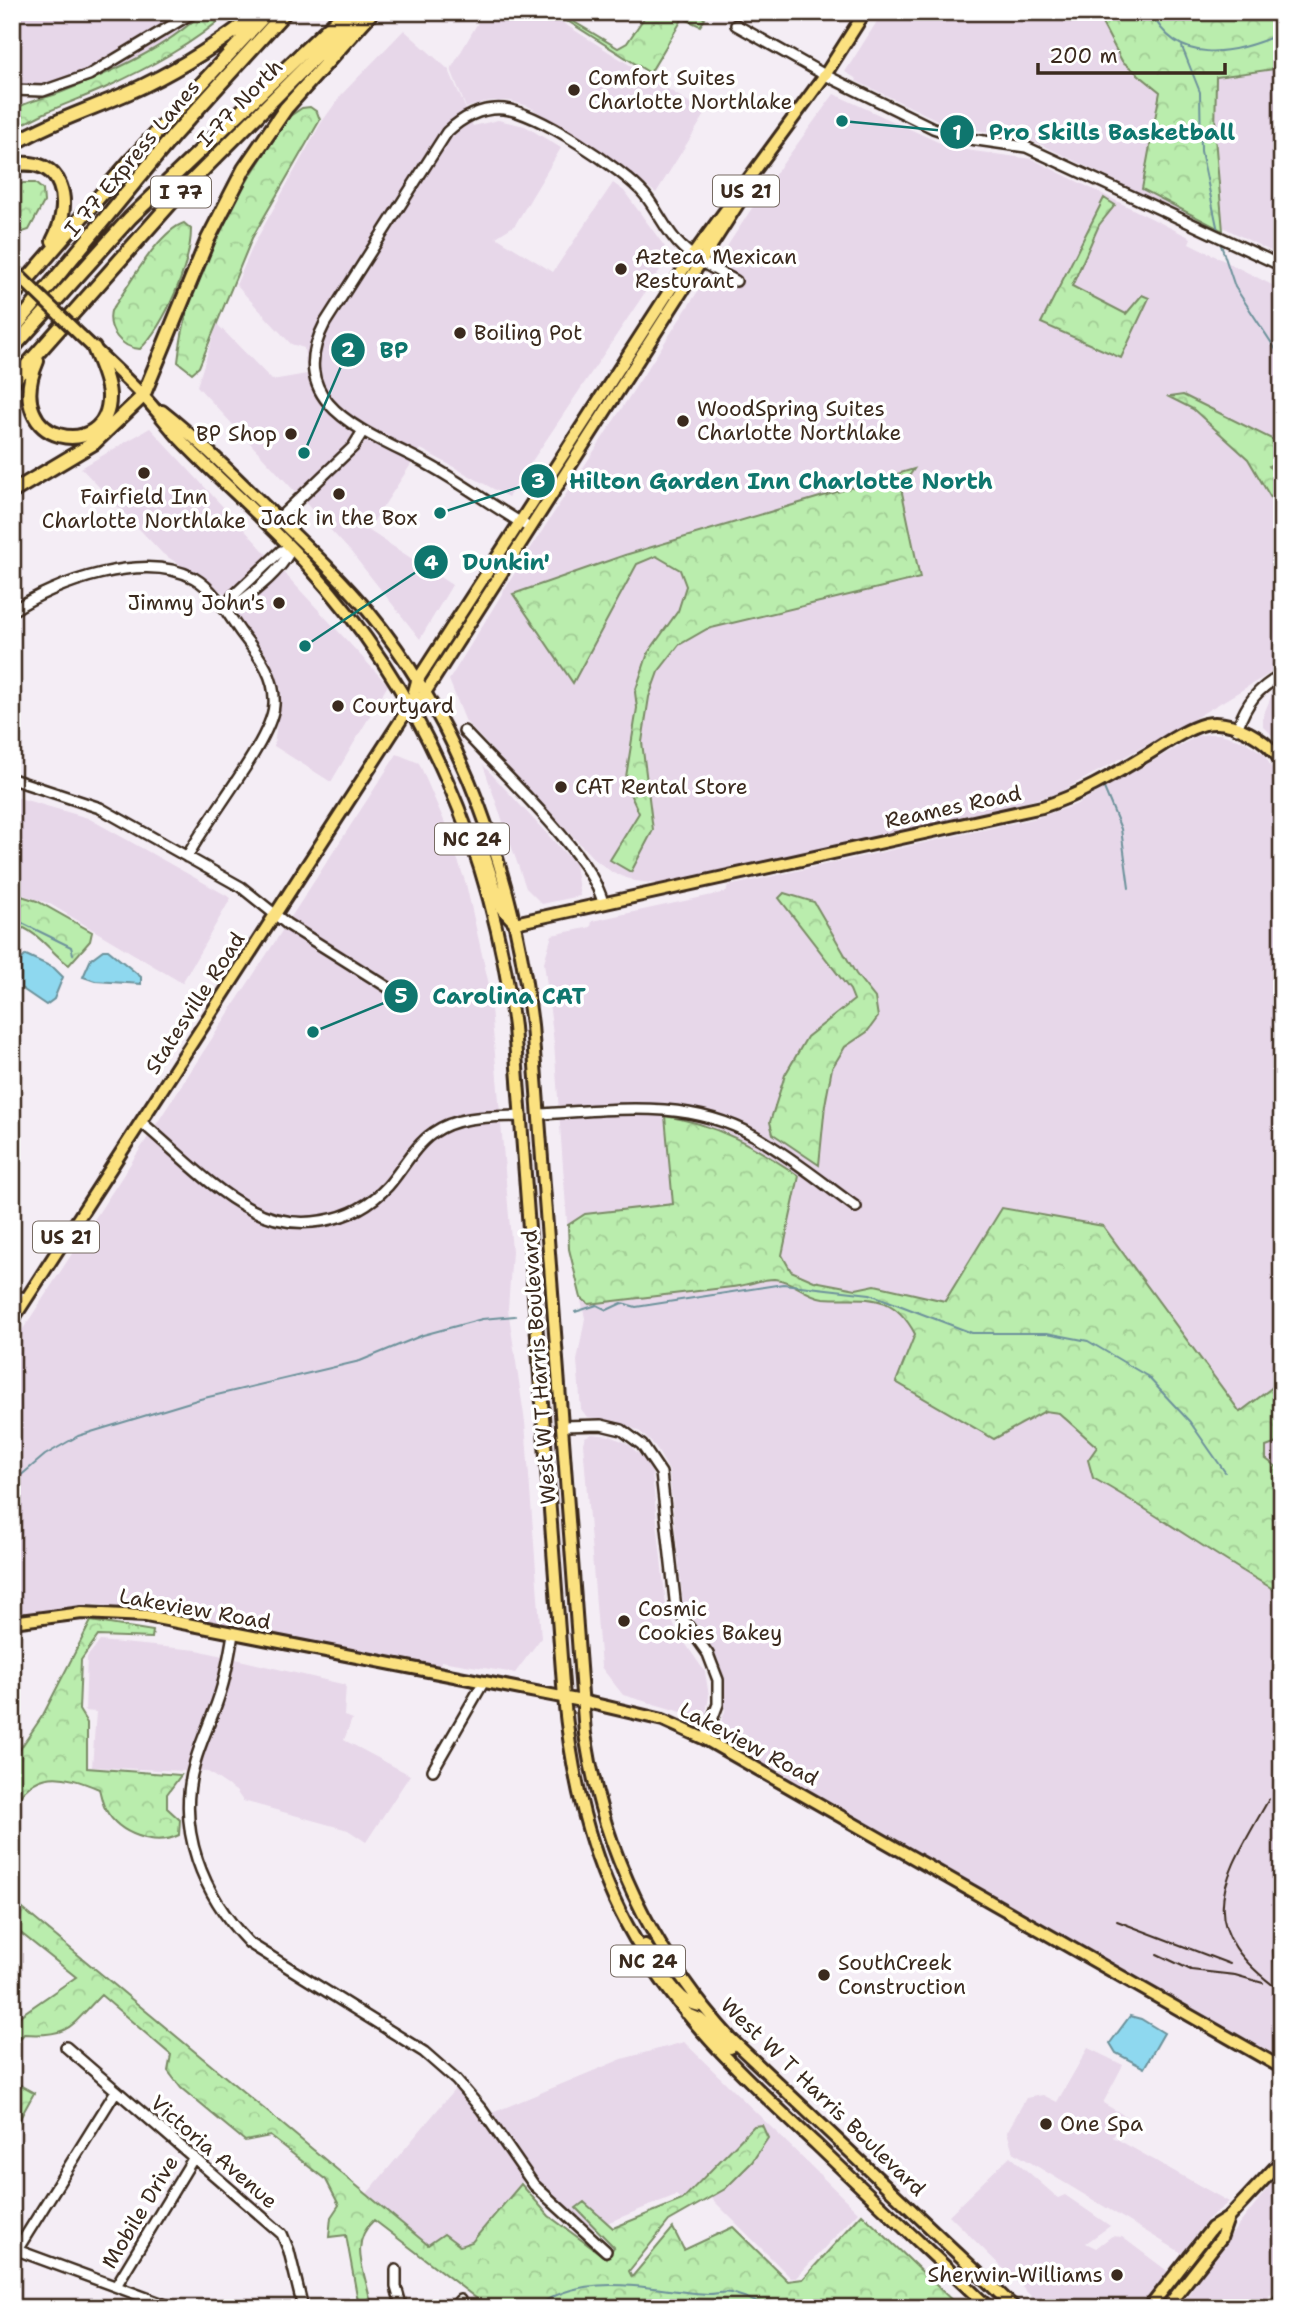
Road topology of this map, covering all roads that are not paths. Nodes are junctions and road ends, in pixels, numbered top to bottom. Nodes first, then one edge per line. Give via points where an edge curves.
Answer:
1 (194, 12) edge
2 (260, 12) edge
3 (268, 12) edge
4 (285, 12) edge
5 (345, 12) edge
6 (360, 12) edge
7 (372, 12) edge
8 (865, 12) edge
9 (736, 25) dead end
10 (824, 75) junction
11 (12, 90) edge
12 (12, 145) edge
13 (12, 165) edge
14 (696, 259) junction
15 (42, 262) junction
16 (1282, 266) edge
17 (12, 269) edge
18 (736, 281) dead end
19 (12, 297) edge
20 (12, 331) edge
21 (47, 341) junction
22 (94, 348) junction
23 (12, 349) edge
24 (12, 382) edge
25 (144, 396) junction
26 (363, 431) junction
27 (575, 434) junction
28 (568, 445) junction
29 (570, 465) junction
30 (557, 486) junction
31 (12, 492) edge
32 (278, 519) junction
33 (518, 521) junction
34 (531, 529) junction
35 (291, 548) junction
36 (225, 610) junction
37 (12, 611) edge
38 (1282, 675) edge
39 (417, 681) junction
40 (426, 696) junction
41 (410, 706) junction
42 (1237, 729) junction
43 (464, 731) dead end
44 (1282, 764) edge
45 (12, 779) edge
46 (456, 798) junction
47 (187, 857) junction
48 (603, 903) junction
49 (276, 915) junction
50 (515, 923) junction
51 (388, 988) dead end
52 (540, 1114) junction
53 (521, 1116) junction
54 (141, 1122) junction
55 (856, 1207) dead end
56 (12, 1296) edge
57 (27, 1298) junction
58 (12, 1321) edge
59 (563, 1426) junction
60 (12, 1622) edge
61 (233, 1634) junction
62 (483, 1683) junction
63 (564, 1698) junction
64 (582, 1701) junction
65 (705, 1739) junction
66 (433, 1770) dead end
67 (618, 1909) junction
68 (702, 2006) junction
69 (683, 2012) junction
70 (66, 2047) dead end
71 (1282, 2068) edge
72 (116, 2091) junction
73 (787, 2093) junction
74 (194, 2157) junction
75 (1282, 2160) edge
76 (1224, 2220) junction
77 (15, 2249) edge
78 (606, 2251) dead end
79 (396, 2270) dead end
80 (116, 2286) junction
81 (460, 2300) dead end
82 (174, 2308) edge
83 (303, 2308) edge
84 (402, 2308) edge
85 (453, 2308) edge
86 (989, 2308) edge
87 (1016, 2308) edge
88 (1149, 2308) edge
89 (1164, 2308) edge

1 - 11 street via 89,75 43,90
2 - 12 highway via 160,77
3 - 15 highway, I 77
4 - 20 highway, I 77 Express Lanes / I 77 via 167,143
5 - 23 highway, I 77 Express Lanes / I 77 via 130,218
6 - 21 highway, I-77 North / I 77 via 216,155
7 - 25 highway via 286,108 239,177 208,239
8 - 10 main road, Statesville Road / US 21
9 - 10 street
10 - 14 main road, Statesville Road / US 21 via 735,194
10 - 16 street via 951,135 1037,151
13 - 15 highway via 42,167 64,194 63,219
14 - 18 street
14 - 26 street via 625,175 539,121 505,109 477,112 459,121 426,161 314,346 313,369 322,396 345,422
14 - 27 main road, Statesville Road / US 21
14 - 29 main road, Statesville Road / US 21
15 - 19 highway, I 77
17 - 22 main road, West W T Harris Boulevard / NC 24, bridge
21 - 22 highway via 27,380 26,405 39,427 62,438 90,432 108,407 108,388
21 - 24 highway, I-77 North / I 77
22 - 25 main road, West W T Harris Boulevard / NC 24
25 - 31 highway via 94,443
25 - 32 main road, West W T Harris Boulevard / NC 24 via 187,430
25 - 35 main road, West W T Harris Boulevard / NC 24 via 179,438
26 - 32 street via 353,447
26 - 33 street via 436,469
27 - 28 main road, Statesville Road / US 21
27 - 29 main road via 580,440
28 - 30 main road via 554,481
28 - 33 main road, Statesville Road / US 21
29 - 30 main road, Statesville Road / US 21
30 - 34 main road, Statesville Road / US 21
32 - 39 main road, West W T Harris Boulevard / NC 24 via 368,611
33 - 34 street
33 - 39 main road, Statesville Road / US 21
34 - 40 main road, Statesville Road / US 21
35 - 36 street via 286,561 239,604
35 - 41 main road, West W T Harris Boulevard / NC 24 via 361,631
36 - 37 street via 195,579 172,570 136,568 47,592
36 - 47 street via 269,674 274,706 268,728
38 - 42 street via 1259,688
39 - 40 main road, West W T Harris Boulevard / NC 24
39 - 41 main road, Statesville Road / US 21
40 - 41 main road, Statesville Road / US 21
40 - 50 main road, West W T Harris Boulevard / NC 24 via 482,813
41 - 46 main road, West W T Harris Boulevard / NC 24
41 - 49 main road, Statesville Road / US 21
42 - 44 main road, Reames Road via 1266,744
42 - 48 main road, Reames Road via 1213,724 1193,729 1090,788 1042,807
43 - 48 street via 580,857
45 - 47 street via 100,808
46 - 50 main road via 482,847 502,909
46 - 53 main road, West W T Harris Boulevard / NC 24 via 499,933 514,1027
47 - 49 street via 241,887
48 - 50 main road, Reames Road
49 - 51 street
49 - 54 main road, Statesville Road / US 21
50 - 52 main road, West W T Harris Boulevard / NC 24 via 531,1013
52 - 55 street via 636,1108 677,1110 717,1119 756,1136
52 - 59 main road, West W T Harris Boulevard / NC 24
53 - 54 street via 474,1118 444,1127 424,1141 371,1201 344,1216 313,1222 280,1220 241,1204
53 - 63 main road, West W T Harris Boulevard / NC 24
54 - 57 main road, Statesville Road / US 21
56 - 57 street
57 - 58 main road, Statesville Road / US 21
59 - 64 main road, West W T Harris Boulevard / NC 24
59 - 65 street via 601,1425 622,1430 642,1445 661,1473 676,1609 708,1654 718,1680 718,1704
60 - 61 main road, Lakeview Road via 105,1612
61 - 62 main road, Lakeview Road
61 - 78 street via 222,1689 190,1782 190,1835 205,1884 230,1923 249,1942 424,2052 456,2080 534,2185
62 - 63 main road, Lakeview Road
62 - 66 street
63 - 64 main road, Lakeview Road
63 - 67 main road, West W T Harris Boulevard / NC 24 via 580,1804
64 - 65 main road, Lakeview Road via 663,1720
64 - 68 main road, West W T Harris Boulevard / NC 24 via 592,1774 616,1858 647,1925
65 - 71 main road, Lakeview Road
67 - 68 main road via 679,1993 689,2003
67 - 69 main road, West W T Harris Boulevard / NC 24
68 - 73 main road, West W T Harris Boulevard / NC 24
69 - 73 main road via 700,2019
69 - 86 main road, West W T Harris Boulevard / NC 24 via 747,2080
70 - 72 street, Victoria Avenue
72 - 74 street, Victoria Avenue
72 - 77 street
73 - 87 main road, West W T Harris Boulevard / NC 24
74 - 80 street, Mobile Drive
74 - 83 street, Victoria Avenue via 282,2234
75 - 76 main road
76 - 88 main road via 1212,2228
76 - 89 main road
76 - 89 main road via 1221,2238
77 - 80 street
79 - 84 street
80 - 82 street
81 - 85 street

